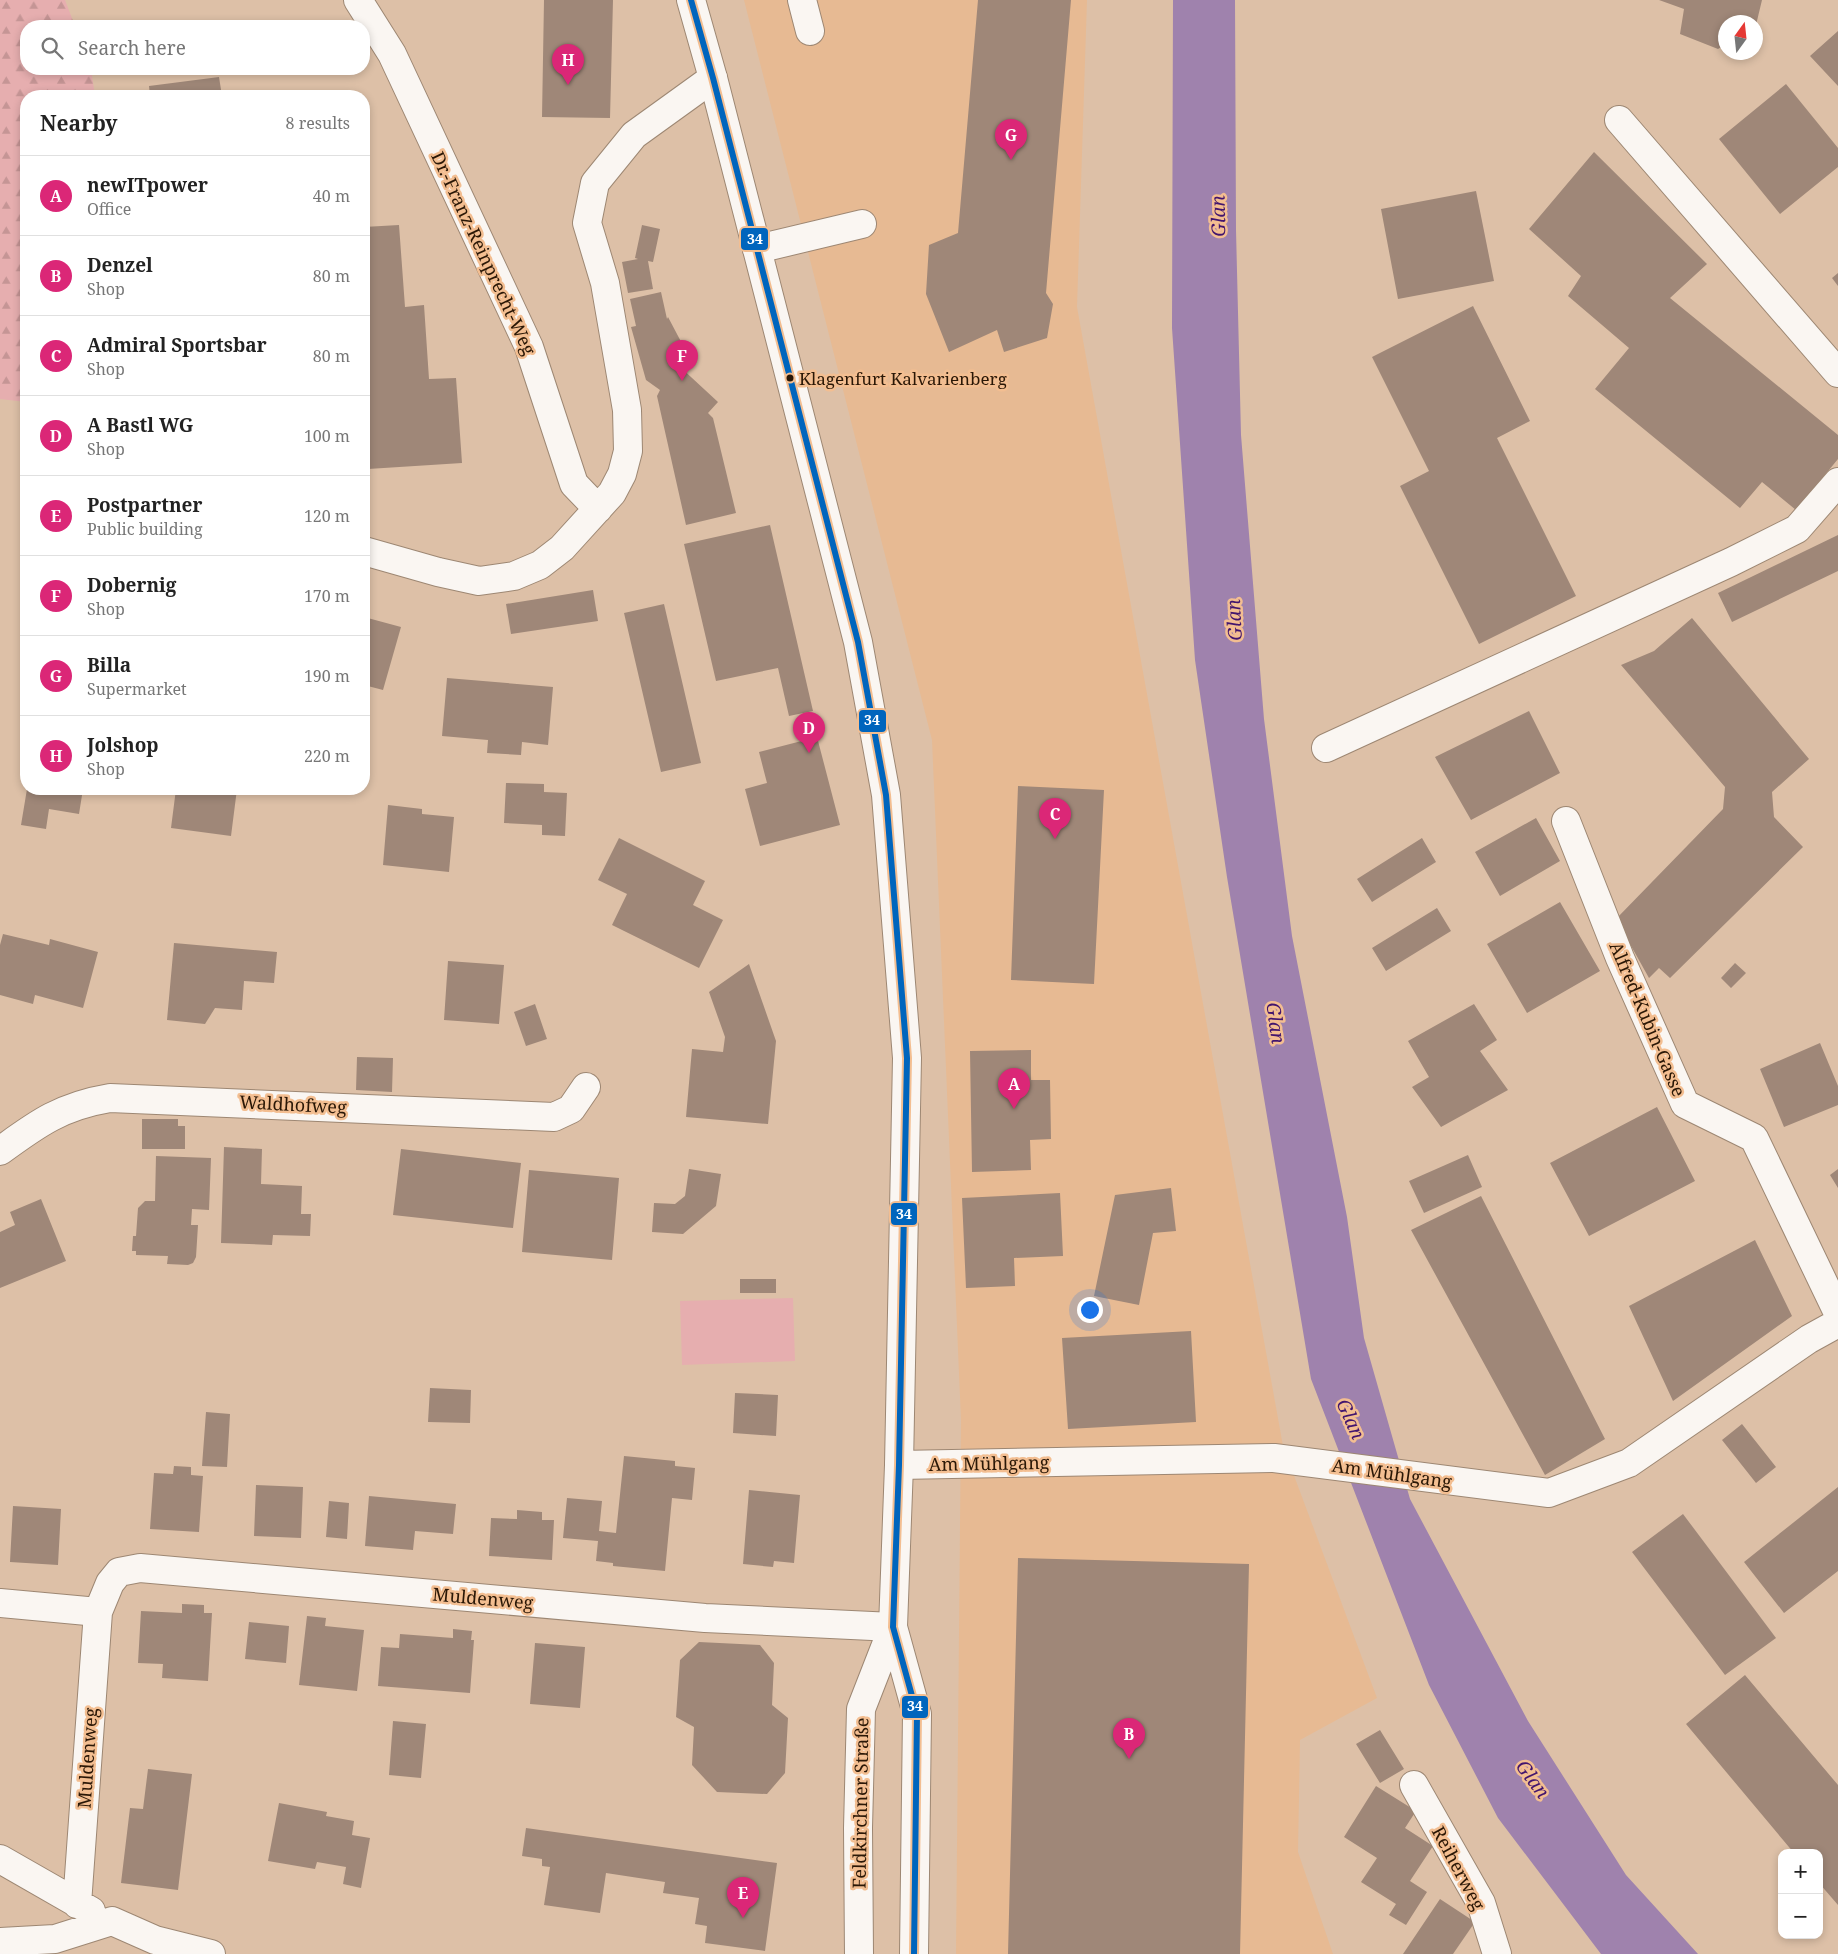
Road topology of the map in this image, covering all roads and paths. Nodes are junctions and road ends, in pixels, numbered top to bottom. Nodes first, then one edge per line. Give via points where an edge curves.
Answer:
1 (358, 0) edge
2 (691, 0) edge
3 (802, 0) edge
4 (810, 31) dead end
5 (714, 78) junction
6 (1619, 120) dead end
7 (862, 224) dead end
8 (757, 249) junction
9 (1838, 373) edge
10 (1838, 482) edge
11 (598, 509) junction
12 (370, 553) edge
13 (1326, 748) dead end
14 (1566, 821) dead end
15 (586, 1087) dead end
16 (0, 1151) edge
17 (1838, 1312) edge
18 (1838, 1323) edge
19 (899, 1465) junction
20 (0, 1603) edge
21 (98, 1612) junction
22 (893, 1627) junction
23 (1414, 1785) dead end
24 (0, 1859) edge
25 (77, 1904) junction
26 (112, 1921) junction
27 (0, 1942) edge
28 (211, 1954) edge
29 (859, 1954) edge
30 (914, 1954) edge
31 (1497, 1954) edge

1 - 11 street, Dr.-Franz-Reinprecht-Weg via 392,54 529,347 574,484
2 - 5 street, Feldkirchner Straße
3 - 4 street
5 - 8 street, Feldkirchner Straße
5 - 11 street via 634,135 595,183 587,223 605,284 618,355 627,410 628,451 622,474
6 - 9 street
7 - 8 street
8 - 19 street, Feldkirchner Straße via 858,642 886,795 906,1058
10 - 13 street via 1797,529
11 - 12 street via 555,554 540,565 514,576 479,581
14 - 17 street, Alfred-Kubin-Gasse via 1620,958 1685,1104 1754,1138
15 - 16 street, Waldhofweg via 571,1109 554,1117 110,1098 82,1102 42,1120
18 - 19 street, Am Mühlgang via 1629,1463 1548,1493 1274,1458
19 - 22 street, Feldkirchner Straße
20 - 21 street
21 - 22 street, Muldenweg via 118,1572 140,1568 704,1618
21 - 25 street, Muldenweg
22 - 29 street, Feldkirchner Straße via 861,1709
22 - 30 street, Feldkirchner Straße via 917,1714
23 - 31 street, Reiherweg via 1481,1903
24 - 25 street
25 - 26 street
26 - 27 street via 54,1939
26 - 28 street via 155,1940

